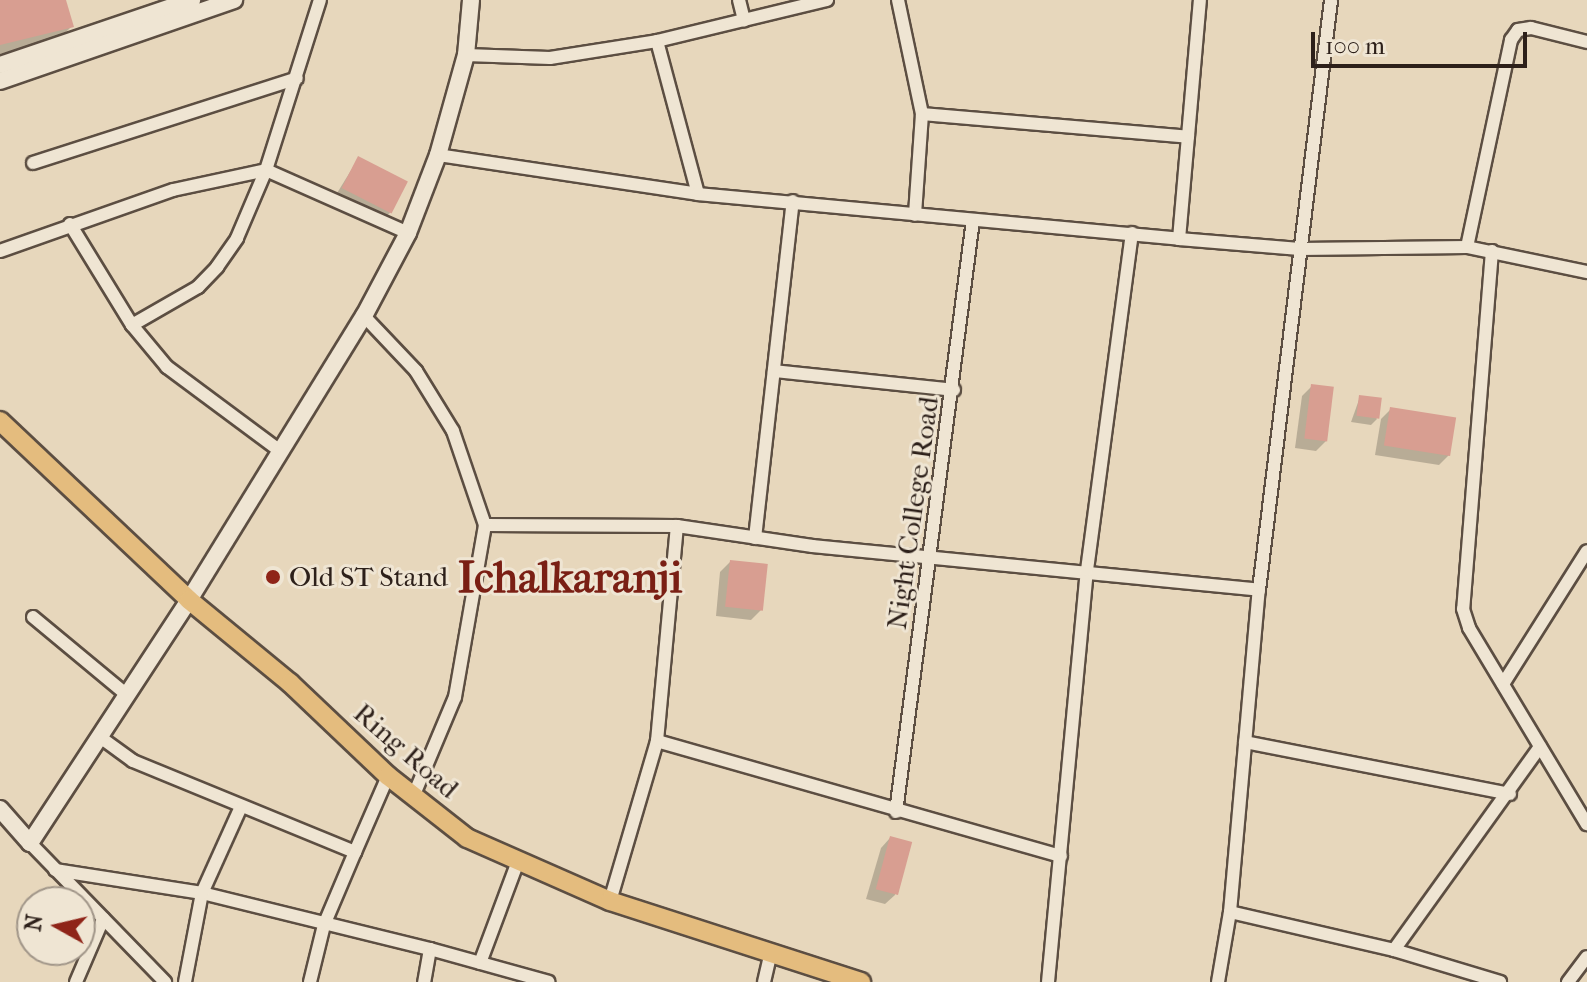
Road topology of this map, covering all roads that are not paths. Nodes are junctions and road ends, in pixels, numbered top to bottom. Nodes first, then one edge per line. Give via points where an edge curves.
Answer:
1 (192, 0) edge
2 (234, 0) edge
3 (320, 0) edge
4 (471, 0) edge
5 (739, 0) edge
6 (827, 0) edge
7 (898, 0) edge
8 (1200, 0) edge
9 (1331, 0) edge
10 (744, 20) junction
11 (657, 41) junction
12 (1587, 42) edge
13 (466, 55) junction
14 (0, 65) edge
15 (297, 78) junction
16 (0, 81) edge
17 (922, 114) junction
18 (1188, 137) junction
19 (438, 155) junction
20 (33, 163) dead end
21 (266, 170) junction
22 (698, 194) junction
23 (793, 201) junction
24 (915, 215) junction
25 (973, 220) junction
26 (70, 224) junction
27 (408, 233) junction
28 (1132, 233) junction
29 (1179, 239) junction
30 (1467, 247) junction
31 (1300, 249) junction
32 (0, 251) edge
33 (1492, 251) junction
34 (1587, 272) edge
35 (364, 316) junction
36 (132, 325) junction
37 (774, 371) junction
38 (954, 390) junction
39 (0, 421) edge
40 (280, 451) junction
41 (485, 525) junction
42 (677, 526) junction
43 (755, 538) junction
44 (1587, 551) edge
45 (931, 556) junction
46 (1087, 570) junction
47 (1259, 590) junction
48 (189, 600) junction
49 (33, 617) dead end
50 (1503, 684) junction
51 (127, 695) junction
52 (100, 737) junction
53 (657, 741) junction
54 (1245, 742) junction
55 (1540, 747) junction
56 (388, 776) junction
57 (1510, 794) junction
58 (413, 797) junction
59 (0, 809) edge
60 (240, 809) junction
61 (896, 812) junction
62 (1587, 824) edge
63 (30, 843) junction
64 (355, 852) junction
65 (1061, 856) junction
66 (517, 864) junction
67 (55, 870) junction
68 (202, 893) junction
69 (610, 901) junction
70 (1230, 912) junction
71 (103, 919) junction
72 (324, 925) junction
73 (430, 949) junction
74 (1394, 950) junction
75 (770, 955) junction
76 (1587, 957) edge
77 (480, 963) junction
78 (533, 980) edge
79 (849, 980) edge
80 (76, 982) edge
81 (165, 982) edge
82 (185, 982) edge
83 (310, 982) edge
84 (424, 982) edge
85 (549, 982) edge
86 (764, 982) edge
87 (1048, 982) edge
88 (1218, 982) edge
89 (1500, 982) edge
90 (1568, 982) edge

1 - 14 street
2 - 16 street
3 - 15 street
4 - 13 street
5 - 10 street
6 - 10 street
7 - 17 street
8 - 18 street
9 - 31 street
10 - 11 street
11 - 13 street via 550,58
11 - 22 street
12 - 30 street via 1531,28 1518,30 1511,40
13 - 19 street
15 - 20 street
15 - 21 street
17 - 18 street
17 - 24 street
18 - 29 street
19 - 22 street
19 - 27 street
21 - 26 street via 173,190
21 - 27 street
21 - 36 street via 237,238 217,267 198,287
22 - 23 street
23 - 24 street
23 - 37 street
24 - 25 street
25 - 28 street
25 - 38 street, Night College Road
26 - 32 street
26 - 36 street
27 - 35 street
28 - 29 street
28 - 46 street
29 - 31 street
30 - 31 street
30 - 33 street
31 - 47 street
33 - 34 street
33 - 50 street via 1463,609
35 - 40 street
35 - 41 street via 416,371 453,431
36 - 40 street via 167,367
37 - 38 street
37 - 43 street
38 - 45 street, Night College Road
39 - 48 main road, Ring Road
40 - 48 street
41 - 42 street
41 - 58 street via 455,697
42 - 43 street
42 - 53 street
43 - 45 street
44 - 50 street
45 - 46 street
45 - 61 street, Night College Road
46 - 47 street
46 - 65 street
47 - 54 street
48 - 51 street
48 - 56 main road, Ring Road via 290,683
49 - 51 street
50 - 55 street
51 - 52 street
52 - 60 street via 133,761
52 - 63 street
53 - 61 street
53 - 69 street
54 - 57 street
54 - 70 street
55 - 57 street
55 - 62 street
56 - 58 main road, Ring Road
56 - 64 street
57 - 74 street via 1409,921
58 - 66 main road, Ring Road via 467,838
59 - 63 street
60 - 64 street
60 - 68 street
61 - 65 street
63 - 67 street
64 - 72 street
65 - 87 street
66 - 69 main road, Ring Road
66 - 77 street
67 - 68 street
67 - 71 street
68 - 72 street
68 - 82 street
69 - 75 main road, Ring Road
70 - 74 street
70 - 88 street
71 - 80 street
71 - 81 street
72 - 73 street
72 - 83 street
73 - 77 street
73 - 84 street
74 - 89 street
75 - 79 main road, Ring Road
75 - 86 street
76 - 90 street
77 - 78 street
78 - 85 street

